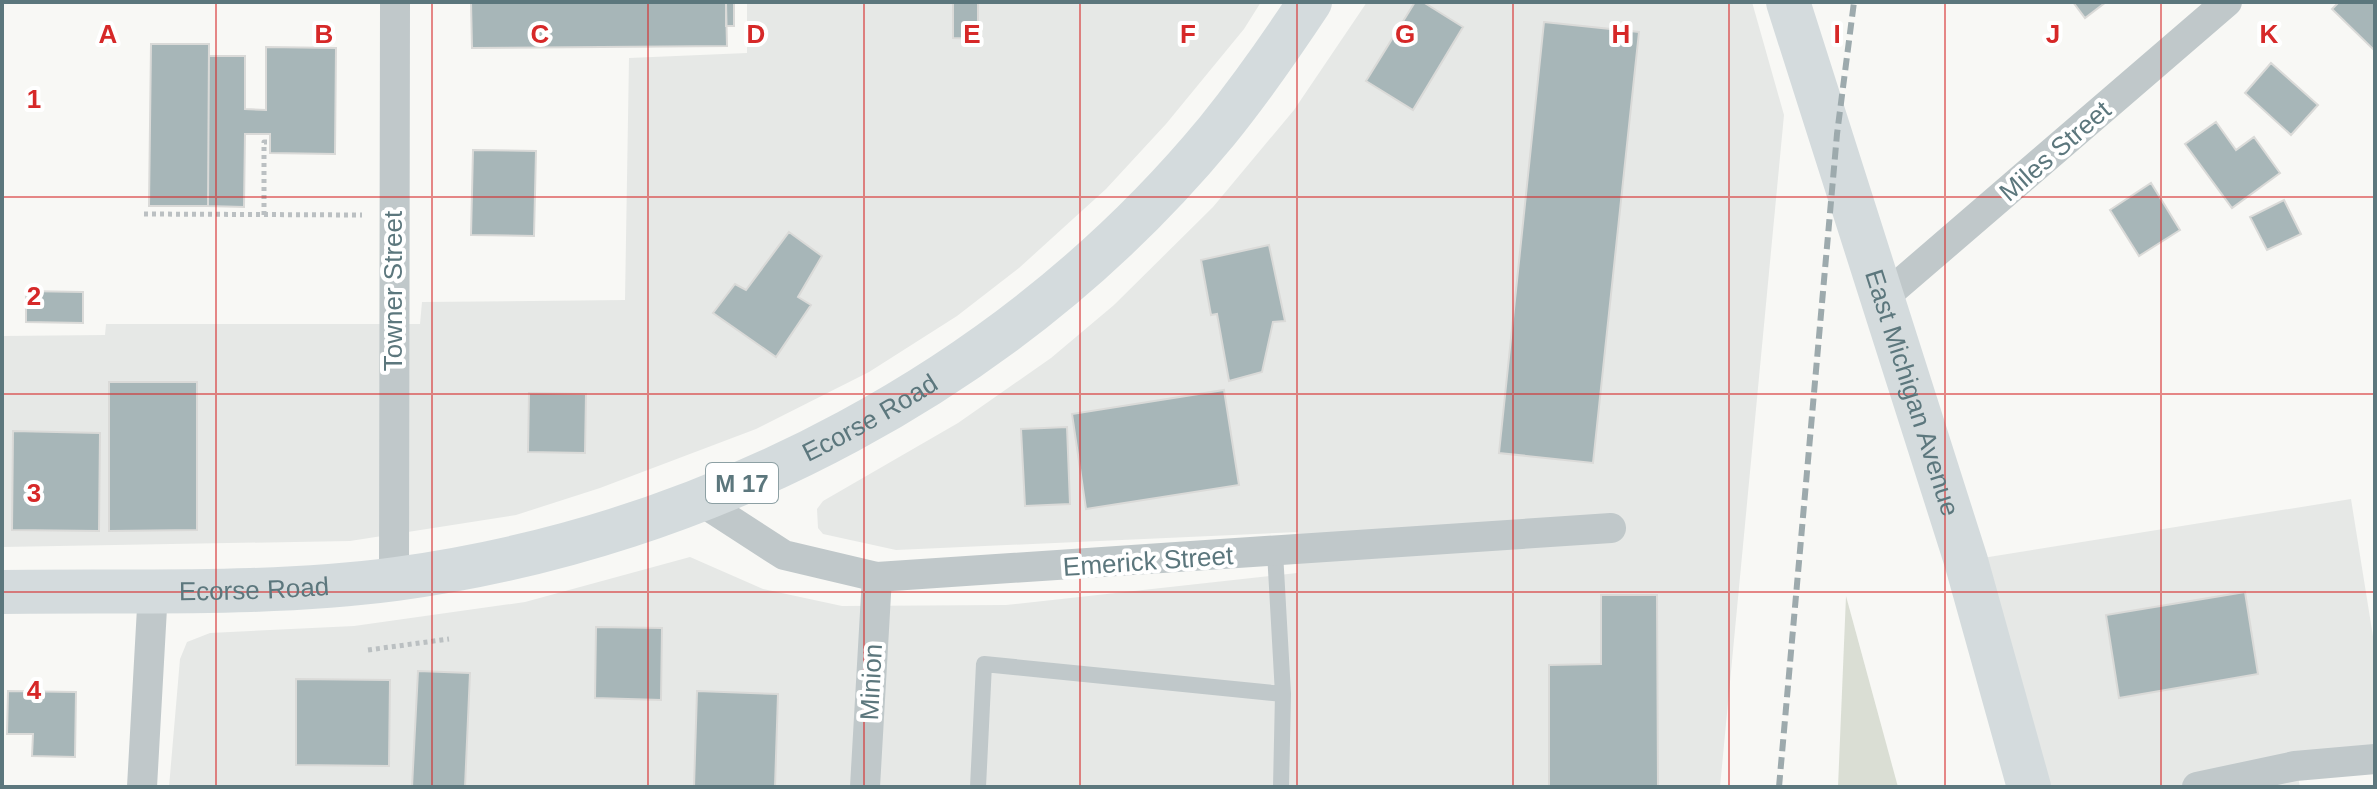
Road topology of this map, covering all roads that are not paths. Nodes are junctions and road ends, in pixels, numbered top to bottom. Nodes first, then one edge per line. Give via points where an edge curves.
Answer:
1 (395, 2) edge
2 (1310, 2) edge
3 (1788, 2) edge
4 (2227, 2) edge
5 (1882, 299) junction
6 (702, 502) junction
7 (1611, 528) dead end
8 (1275, 552) junction
9 (877, 577) junction
10 (394, 579) junction
11 (153, 590) junction
12 (2, 592) edge
13 (1283, 694) junction
14 (2375, 759) edge
15 (142, 787) edge
16 (865, 787) edge
17 (978, 787) edge
18 (1281, 787) edge
19 (2029, 787) edge
20 (2197, 787) edge

1 - 10 street, Towner Street
2 - 6 main road, Ecorse Road / M 17 via 1198,152 1128,226 1035,309 902,402
3 - 5 main road, East Michigan Avenue
4 - 5 street, Miles Street
5 - 19 main road, East Michigan Avenue via 1966,561
6 - 9 street, Emerick Street via 784,555
6 - 10 main road, Ecorse Road / M 17 via 525,555
7 - 8 street, Emerick Street
8 - 9 street, Emerick Street
8 - 13 lane
9 - 16 street, Minion
10 - 11 main road, Ecorse Road / M 17
11 - 12 main road, Ecorse Road / M 17
11 - 15 street
13 - 17 lane via 984,664
13 - 18 lane
14 - 20 street via 2295,766

